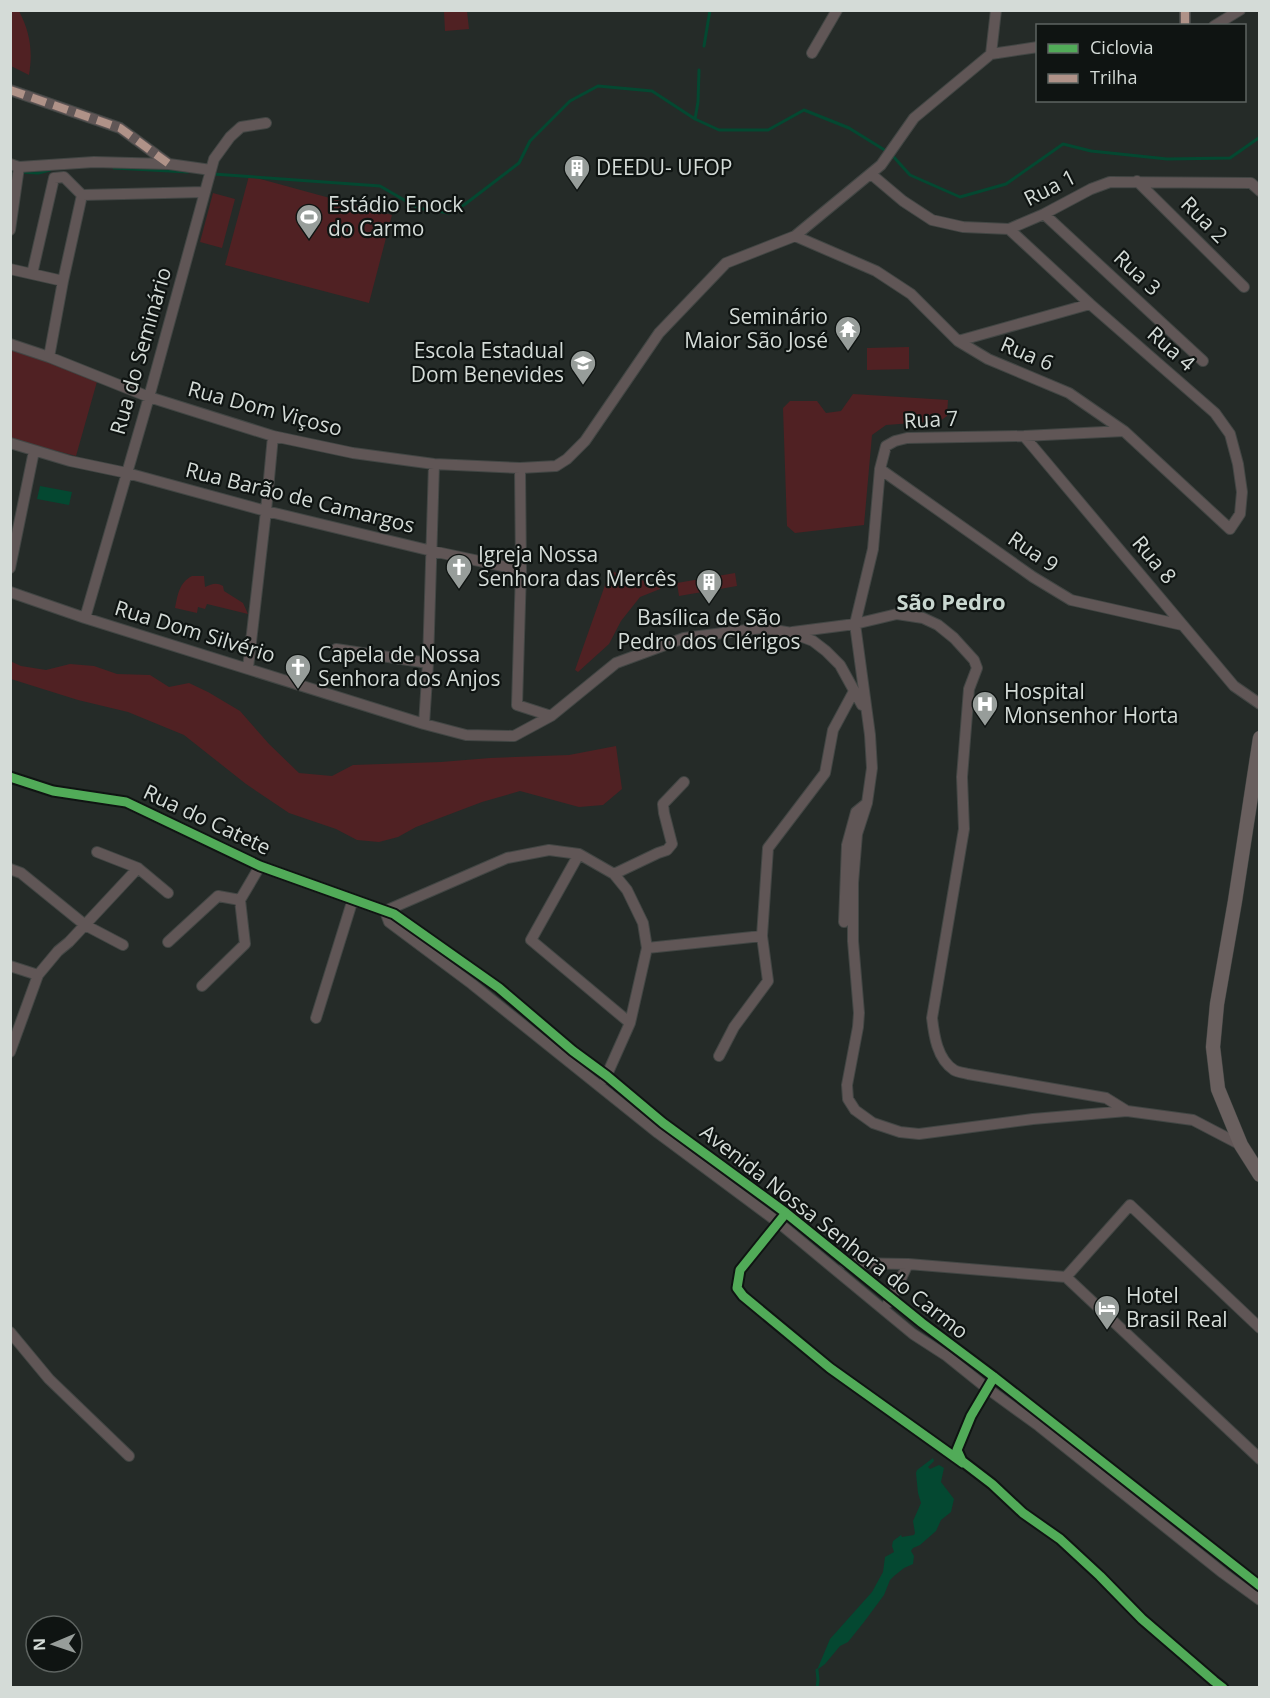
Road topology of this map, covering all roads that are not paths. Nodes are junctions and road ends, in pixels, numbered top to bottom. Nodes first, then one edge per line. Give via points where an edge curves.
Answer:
1 (837, 10) edge
2 (996, 10) edge
3 (1240, 10) edge
4 (1217, 24) edge
5 (1036, 48) edge
6 (812, 53) dead end
7 (991, 54) junction
8 (10, 90) edge
9 (266, 123) dead end
10 (169, 164) junction
11 (213, 165) junction
12 (15, 166) edge
13 (871, 174) junction
14 (1137, 181) junction
15 (207, 187) junction
16 (1260, 191) edge
17 (82, 195) junction
18 (1044, 214) junction
19 (1009, 229) junction
20 (10, 230) edge
21 (795, 236) junction
22 (10, 269) edge
23 (32, 274) junction
24 (63, 281) junction
25 (1244, 287) dead end
26 (1090, 304) junction
27 (958, 341) junction
28 (10, 344) edge
29 (49, 357) junction
30 (1203, 361) dead end
31 (149, 397) junction
32 (1124, 431) junction
33 (273, 436) junction
34 (1024, 436) junction
35 (10, 443) edge
36 (34, 451) junction
37 (434, 464) junction
38 (520, 468) junction
39 (880, 469) junction
40 (127, 473) junction
41 (266, 511) junction
42 (1230, 529) joint
43 (432, 551) junction
44 (10, 568) edge
45 (521, 570) junction
46 (10, 592) edge
47 (85, 618) junction
48 (855, 624) junction
49 (1182, 625) junction
50 (792, 633) junction
51 (336, 649) dead end
52 (429, 663) junction
53 (248, 668) junction
54 (854, 691) junction
55 (1260, 704) edge
56 (866, 711) junction
57 (551, 716) junction
58 (424, 724) junction
59 (1260, 738) edge
60 (10, 777) edge
61 (684, 782) dead end
62 (867, 803) junction
63 (97, 852) dead end
64 (579, 854) junction
65 (260, 866) junction
66 (138, 868) junction
67 (10, 869) edge
68 (614, 874) junction
69 (168, 893) dead end
70 (353, 899) junction
71 (240, 900) junction
72 (385, 911) junction
73 (844, 922) dead end
74 (85, 925) junction
75 (762, 936) junction
76 (168, 942) dead end
77 (123, 945) dead end
78 (647, 948) junction
79 (10, 966) edge
80 (38, 975) junction
81 (202, 986) dead end
82 (499, 988) junction
83 (491, 1000) junction
84 (316, 1018) dead end
85 (630, 1023) junction
86 (15, 1029) edge
87 (10, 1052) edge
88 (719, 1056) dead end
89 (607, 1076) junction
90 (600, 1086) junction
91 (1127, 1110) junction
92 (661, 1128) junction
93 (1241, 1145) junction
94 (1260, 1175) edge
95 (744, 1190) junction
96 (846, 1262) junction
97 (908, 1264) junction
98 (837, 1272) junction
99 (1066, 1277) junction
100 (891, 1299) junction
101 (884, 1309) junction
102 (1260, 1328) edge
103 (10, 1332) edge
104 (950, 1352) junction
105 (129, 1456) dead end
106 (1260, 1459) edge
107 (1171, 1523) junction
108 (1229, 1562) junction
109 (1223, 1573) junction
110 (1260, 1586) edge
111 (1260, 1600) edge

1 - 6 street
2 - 7 street
3 - 4 street
5 - 7 street
7 - 13 street, Rua Dom Viçoso via 914,118
8 - 10 street via 120,128
9 - 11 street, Rua do Seminário via 241,127
10 - 11 street
10 - 12 street
11 - 15 street, Rua do Seminário
12 - 20 street
13 - 19 street, Rua 1 via 932,220
13 - 21 street, Rua Dom Viçoso
14 - 16 street, Rua 1 via 1251,183
14 - 18 street, Rua 1 via 1110,182
14 - 25 street, Rua 2
15 - 17 street
15 - 31 street, Rua do Seminário
17 - 23 street via 64,177 54,177
17 - 24 street
18 - 19 street, Rua 1
18 - 30 street, Rua 3
19 - 26 street, Rua 4
21 - 27 street, Rua 6 via 876,271 910,294
21 - 38 street, Rua Dom Viçoso via 726,263 659,333 585,441 567,459 556,466
22 - 23 street
23 - 24 street
24 - 29 street
26 - 27 street
26 - 42 street, Rua 4 via 1215,413 1230,434 1242,504
27 - 32 street, Rua 6 via 988,359 1069,393
28 - 29 street, Rua Dom Viçoso
29 - 31 street, Rua Dom Viçoso
31 - 33 street, Rua Dom Viçoso
31 - 40 street, Rua do Seminário
32 - 34 street, Rua 7
32 - 42 street, Rua 6
33 - 37 street, Rua Dom Viçoso
33 - 41 street
34 - 39 street, Rua 7 via 907,438 886,446
34 - 49 street, Rua 8
35 - 36 street, Rua Barão de Camargos
36 - 40 street, Rua Barão de Camargos
36 - 44 street
37 - 38 street, Rua Dom Viçoso
37 - 43 street
38 - 45 street
39 - 48 street, Rua 7 via 873,549
39 - 49 street, Rua 9 via 1071,600
40 - 41 street, Rua Barão de Camargos
40 - 47 street, Rua do Seminário
41 - 43 street, Rua Barão de Camargos
41 - 53 street
43 - 45 street, Rua Barão de Camargos
43 - 52 street
45 - 57 street via 517,705
46 - 47 street, Rua Dom Silvério
47 - 53 street, Rua Dom Silvério
48 - 50 street
48 - 56 street
48 - 91 street via 897,614 923,618 954,638 977,668 969,689 966,718 964,829 932,1018 940,1054 953,1070 1106,1098
49 - 55 street, Rua 8 via 1234,686
50 - 54 street via 813,640 826,651 840,665
50 - 57 street, Rua Dom Silvério via 762,628 684,638 616,663
51 - 52 street
52 - 58 street
53 - 58 street, Rua Dom Silvério
54 - 56 street
54 - 75 street via 832,730 825,773 768,848
56 - 62 street via 872,768
57 - 58 street, Rua Dom Silvério via 514,736 466,735
59 - 93 main road via 1213,1047 1218,1089
60 - 65 street, Rua do Catete via 53,791 126,802
61 - 68 street via 663,804 672,844 668,850
62 - 73 street via 856,812 847,845
62 - 91 street via 857,834 853,883 859,1012 847,1085 848,1099 855,1110 873,1123 919,1134
63 - 66 street
64 - 68 street
64 - 72 street via 549,850 507,858
64 - 85 street via 531,940
65 - 70 street, Rua do Catete
65 - 71 street
66 - 69 street
66 - 74 street
67 - 74 street via 21,873
68 - 78 street via 627,890 643,923
70 - 72 street, Rua do Catete
70 - 84 street
71 - 76 street via 218,896
71 - 81 street via 245,944
72 - 82 street, Avenida Nossa Senhora do Carmo
72 - 83 street, Avenida Nossa Senhora do Carmo via 389,922
74 - 77 street
74 - 80 street
75 - 78 street
75 - 88 street via 768,981 734,1027
78 - 85 street
79 - 80 street
80 - 86 street
82 - 83 street
82 - 89 street, Avenida Nossa Senhora do Carmo
83 - 90 street, Avenida Nossa Senhora do Carmo
85 - 89 street
86 - 87 street
89 - 90 street
89 - 92 street, Avenida Nossa Senhora do Carmo
90 - 92 street, Avenida Nossa Senhora do Carmo
91 - 93 street via 1193,1120
92 - 95 street, Avenida Nossa Senhora do Carmo
93 - 94 main road
95 - 96 street, Avenida Nossa Senhora do Carmo via 786,1214
95 - 98 street, Avenida Nossa Senhora do Carmo
96 - 97 street
96 - 98 street
96 - 100 street, Avenida Nossa Senhora do Carmo
97 - 99 street
97 - 100 street
98 - 101 street, Avenida Nossa Senhora do Carmo
99 - 102 street via 1130,1205
99 - 106 street
100 - 101 street
100 - 104 street, Avenida Nossa Senhora do Carmo
101 - 104 street, Avenida Nossa Senhora do Carmo via 914,1334
103 - 105 street via 49,1379
104 - 107 street, Avenida Nossa Senhora do Carmo via 994,1377 1041,1421
107 - 108 street, Avenida Nossa Senhora do Carmo
107 - 109 street, Avenida Nossa Senhora do Carmo
108 - 109 street
108 - 110 street, Avenida Nossa Senhora do Carmo
109 - 111 street, Avenida Nossa Senhora do Carmo

